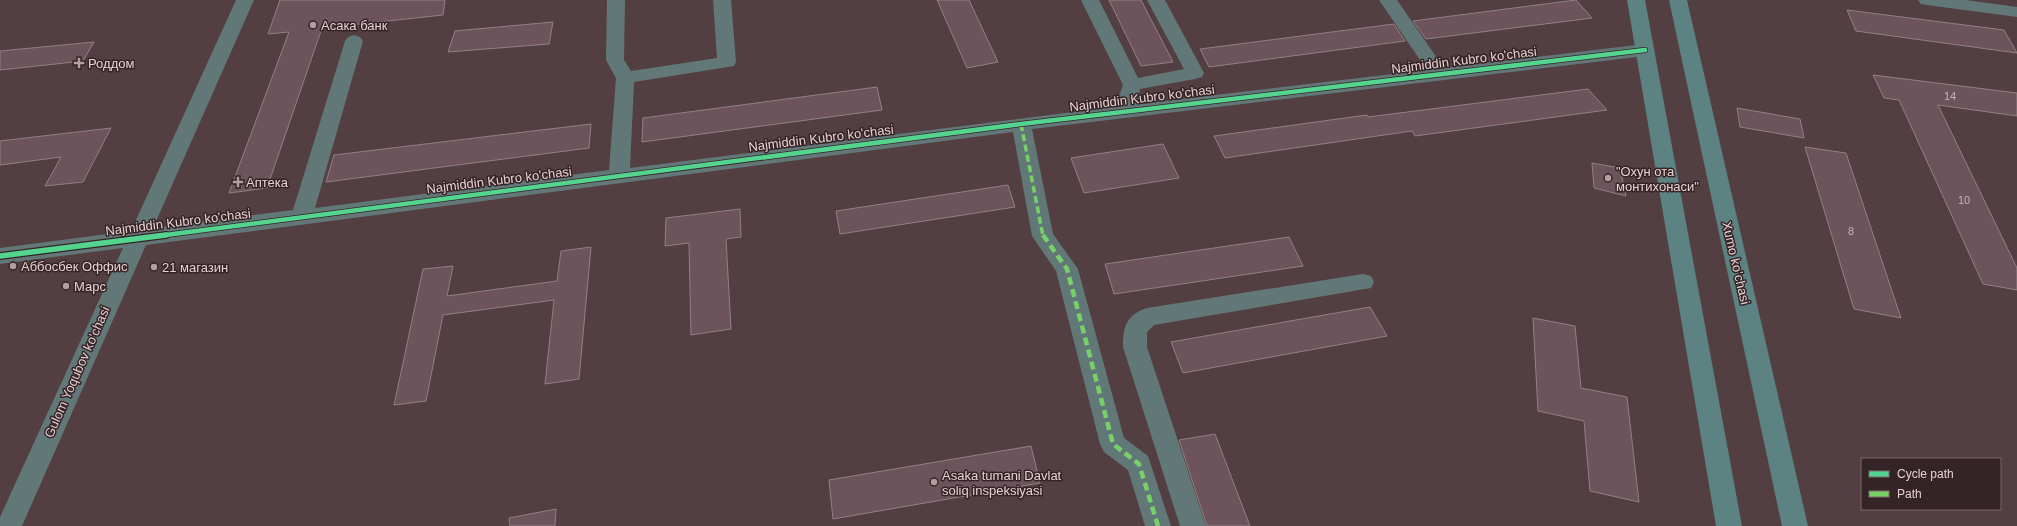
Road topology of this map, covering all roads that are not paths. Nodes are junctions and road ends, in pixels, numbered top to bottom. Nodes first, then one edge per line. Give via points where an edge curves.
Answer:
1 (245, 0) edge
2 (616, 0) edge
3 (722, 0) edge
4 (1090, 0) edge
5 (1156, 0) edge
6 (1388, 0) edge
7 (1636, 0) edge
8 (1678, 0) edge
9 (1927, 0) edge
10 (2014, 0) edge
11 (2017, 6) edge
12 (2017, 12) edge
13 (354, 41) dead end
14 (1645, 50) junction
15 (1439, 74) junction
16 (625, 78) junction
17 (1132, 85) junction
18 (1132, 110) junction
19 (1020, 124) junction
20 (619, 176) junction
21 (302, 217) junction
22 (137, 238) junction
23 (0, 256) edge
24 (1363, 282) dead end
25 (9, 526) edge
26 (1158, 526) edge
27 (1193, 526) edge
28 (1729, 526) edge
29 (1795, 526) edge

1 - 22 street, Gulom Yoqubov ko'chasi
2 - 16 street via 615,60
3 - 16 street via 727,62
4 - 17 street
5 - 17 street via 1194,73
6 - 15 street
7 - 14 main road
8 - 29 main road, Xumo ko’chasi
9 - 12 street
10 - 11 street
13 - 21 street
14 - 15 street, Najmiddin Kubro ko'chasi
14 - 28 main road
15 - 18 street, Najmiddin Kubro ko'chasi
16 - 20 street
17 - 18 street via 1129,96
18 - 19 street, Najmiddin Kubro ko'chasi
19 - 20 street, Najmiddin Kubro ko'chasi
19 - 26 street via 1043,236 1067,269 1113,444 1139,464
20 - 21 street, Najmiddin Kubro ko'chasi
21 - 22 street, Najmiddin Kubro ko'chasi
22 - 23 street, Najmiddin Kubro ko'chasi
22 - 25 street, Gulom Yoqubov ko'chasi
24 - 27 street via 1147,317 1135,329 1136,347

